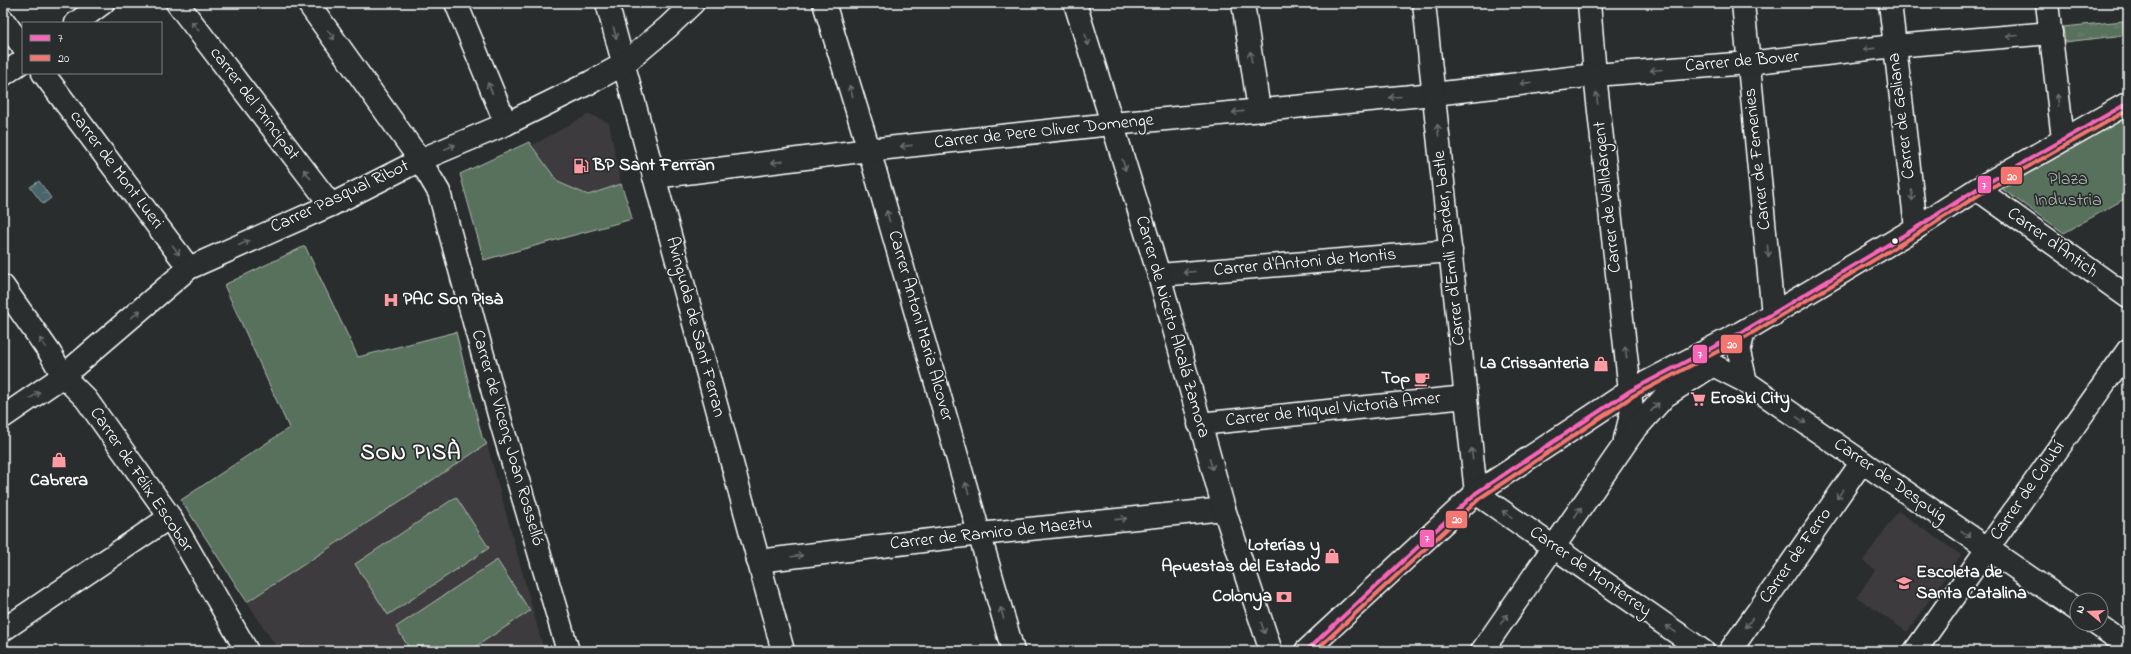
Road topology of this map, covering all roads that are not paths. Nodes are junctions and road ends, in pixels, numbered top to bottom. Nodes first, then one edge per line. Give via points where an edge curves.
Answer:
1 (103, 3) edge
2 (177, 3) edge
3 (308, 3) edge
4 (456, 3) edge
5 (607, 3) edge
6 (693, 3) edge
7 (824, 3) edge
8 (1075, 3) edge
9 (1243, 3) edge
10 (1424, 3) edge
11 (1589, 3) edge
12 (1742, 3) edge
13 (1890, 3) edge
14 (2047, 3) edge
15 (3, 20) edge
16 (77, 22) edge
17 (2051, 33) junction
18 (22, 46) edge
19 (1894, 46) junction
20 (22, 62) edge
21 (1748, 62) junction
22 (624, 64) junction
23 (44, 74) edge
24 (3, 75) edge
25 (1595, 75) junction
26 (1434, 94) junction
27 (2128, 104) edge
28 (1259, 110) junction
29 (506, 124) junction
30 (1112, 124) junction
31 (2063, 139) junction
32 (869, 150) junction
33 (420, 160) junction
34 (654, 177) junction
35 (1977, 189) junction
36 (331, 205) junction
37 (1916, 228) junction
38 (1451, 251) junction
39 (189, 268) junction
40 (1158, 275) junction
41 (3, 286) edge
42 (2128, 297) edge
43 (1773, 315) junction
44 (1744, 331) junction
45 (2128, 350) edge
46 (63, 376) junction
47 (1746, 382) junction
48 (1630, 391) junction
49 (1466, 397) junction
50 (3, 417) edge
51 (1200, 424) junction
52 (1624, 445) junction
53 (1862, 462) junction
54 (1476, 493) junction
55 (1224, 509) junction
56 (170, 517) junction
57 (980, 534) junction
58 (1554, 548) junction
59 (1987, 548) junction
60 (758, 561) junction
61 (2069, 604) edge
62 (3, 630) edge
63 (2108, 632) edge
64 (2121, 640) edge
65 (247, 651) edge
66 (568, 651) edge
67 (783, 651) edge
68 (1013, 651) edge
69 (1271, 651) edge
70 (1306, 651) edge
71 (1482, 651) edge
72 (1703, 651) edge
73 (1730, 651) edge
74 (1915, 651) edge

1 - 16 street
36 -> 2 street, carrer del Principat
3 -> 33 street, Carrer de Vicenç Joan Rosselló
29 -> 4 street
5 -> 22 street, Avinguda de Sant Ferran
6 - 22 street, Carrer Pasqual Ribot via 668,28
32 -> 7 street, Carrer Antoni Maria Alcover
8 -> 30 street, Carrer de Niceto Alcalá Zamora
28 -> 9 street
10 - 26 street, Carrer d'Emili Darder, batle
11 - 25 street, Carrer de Valldargent
12 - 21 street, Carrer de Femenies
13 - 19 street, Carrer de Galiana
14 - 17 street
15 - 18 street
17 -> 19 street, Carrer de Bover
31 -> 17 street
19 -> 21 street, Carrer de Bover
19 -> 37 street, Carrer de Galiana
20 - 24 street
21 -> 25 street, Carrer de Bover
21 -> 43 street, Carrer de Femenies
22 - 29 street, Carrer Pasqual Ribot
22 - 34 street, Avinguda de Sant Ferran
23 -> 39 street, carrer de Mont Lueri
25 -> 26 street, Carrer de Bover
48 -> 25 street, Carrer de Valldargent
26 -> 28 street, Carrer de Pere Oliver Domenge
38 -> 26 street, Carrer d'Emili Darder, batle
27 - 31 street
28 -> 30 street, Carrer de Pere Oliver Domenge
33 -> 29 street, Carrer Pasqual Ribot
30 -> 32 street, Carrer de Pere Oliver Domenge
30 -> 40 street, Carrer de Niceto Alcalá Zamora
31 - 35 street
32 -> 34 street, Carrer de Pere Oliver Domenge
57 -> 32 street, Carrer Antoni Maria Alcover
33 - 36 street, Carrer Pasqual Ribot
33 - 66 street, Carrer de Vicenç Joan Rosselló via 439,192 502,426
34 - 60 street, Avinguda de Sant Ferran
35 - 37 street
35 - 42 street, Carrer d'Antich
39 -> 36 street, Carrer Pasqual Ribot
37 - 43 street
38 -> 40 street, Carrer d'Antoni de Montis
38 - 49 street, Carrer d'Emili Darder, batle
46 -> 39 street, Carrer Pasqual Ribot
40 - 51 street, Carrer de Niceto Alcalá Zamora
46 -> 41 street, Carrer de Félix Escobar
43 - 44 street
44 - 47 street via 1739,352
44 - 48 street
45 - 59 street, Carrer de Colubí
50 -> 46 street, Carrer Pasqual Ribot
46 - 56 street, Carrer de Félix Escobar via 86,399
52 -> 47 street, Carrer de Despuig via 1665,396 1713,365
47 -> 53 street, Carrer de Despuig
48 - 52 street, Carrer de Valldargent via 1632,411
48 - 54 street
49 - 51 street, Carrer de Miquel Victorià Amer
54 -> 49 street, Carrer d'Emili Darder, batle
51 -> 55 street, Carrer de Niceto Alcalá Zamora
58 -> 52 street
53 -> 59 street, Carrer de Despuig
53 -> 73 street, Carrer de Ferro
58 -> 54 street, Carrer de Monterrey
54 - 70 street
57 -> 55 street, Carrer de Ramiro de Maeztu
55 -> 69 street, Carrer de Niceto Alcalá Zamora
56 - 62 street
56 - 65 street, Carrer de Félix Escobar
60 -> 57 street, Carrer de Ramiro de Maeztu
68 -> 57 street, Carrer Antoni Maria Alcover
71 -> 58 street
72 -> 58 street, Carrer de Monterrey
59 - 61 street, Carrer de Despuig
59 - 74 street, Carrer de Colubí
60 - 67 street, Avinguda de Sant Ferran
63 - 64 street

